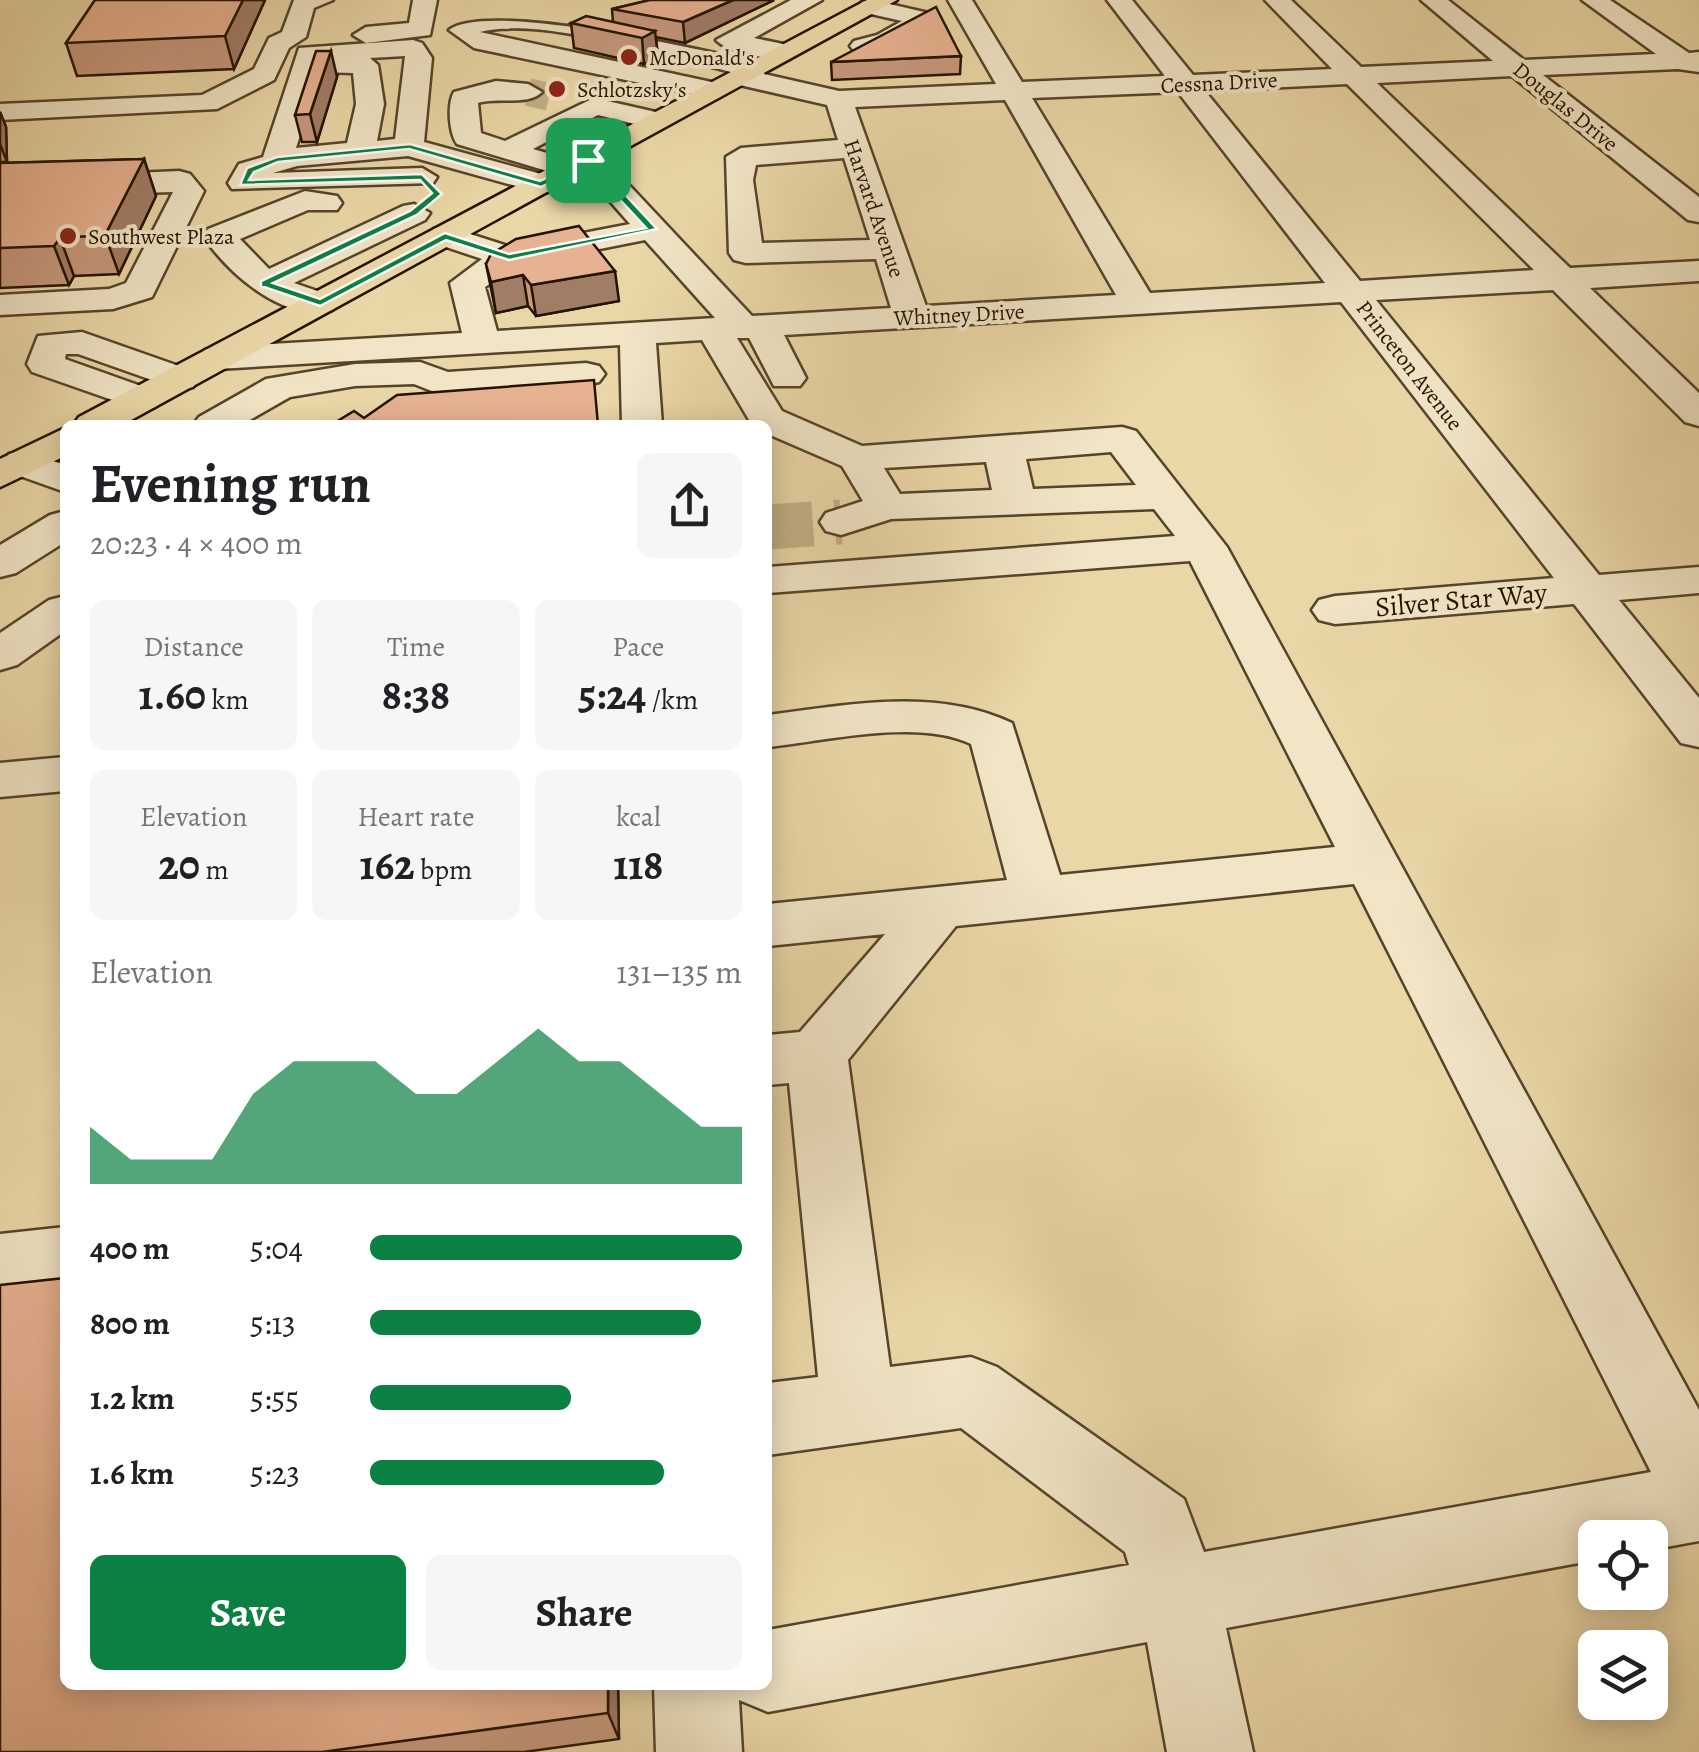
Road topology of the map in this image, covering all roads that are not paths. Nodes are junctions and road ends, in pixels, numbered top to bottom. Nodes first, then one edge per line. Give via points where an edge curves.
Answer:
1 (318, 0) edge
2 (425, 0) edge
3 (757, 0) edge
4 (1119, 0) edge
5 (1277, 0) edge
6 (1434, 0) edge
7 (1594, 0) edge
8 (802, 4) edge
9 (878, 4) edge
10 (965, 9) edge
11 (617, 17) edge
12 (924, 19) junction
13 (819, 35) junction
14 (293, 37) junction
15 (729, 40) junction
16 (864, 45) junction
17 (841, 61) edge
18 (309, 64) junction
19 (1694, 64) edge
20 (1518, 68) junction
21 (755, 70) junction
22 (1355, 75) junction
23 (1185, 83) junction
24 (1014, 91) junction
25 (0, 96) edge
26 (884, 97) junction
27 (839, 99) junction
28 (594, 106) junction
29 (83, 108) junction
30 (0, 112) edge
31 (659, 121) junction
32 (855, 148) junction
33 (362, 149) junction
34 (507, 152) junction
35 (277, 160) junction
36 (423, 160) junction
37 (579, 164) junction
38 (541, 184) junction
39 (0, 188) edge
40 (414, 213) junction
41 (1699, 213) edge
42 (652, 229) junction
43 (454, 231) junction
44 (889, 249) junction
45 (834, 251) junction
46 (509, 257) junction
47 (1699, 271) edge
48 (279, 277) junction
49 (1562, 279) junction
50 (702, 283) junction
51 (1352, 291) junction
52 (85, 300) junction
53 (320, 303) junction
54 (1139, 304) junction
55 (0, 305) edge
56 (912, 317) junction
57 (739, 327) junction
58 (36, 342) junction
59 (482, 342) junction
60 (638, 352) junction
61 (218, 358) junction
62 (787, 378) dead end
63 (180, 379) junction
64 (141, 399) junction
65 (1699, 414) edge
66 (102, 420) edge
67 (222, 420) edge
68 (642, 420) edge
69 (766, 420) edge
70 (772, 424) edge
71 (60, 443) edge
72 (1002, 449) junction
73 (857, 458) junction
74 (11, 469) edge
75 (60, 479) edge
76 (1166, 496) junction
77 (1016, 502) junction
78 (864, 514) junction
79 (60, 527) edge
80 (1205, 547) junction
81 (772, 560) edge
82 (0, 564) edge
83 (772, 580) edge
84 (1699, 580) edge
85 (1586, 588) junction
86 (1335, 610) dead end
87 (60, 613) edge
88 (0, 655) edge
89 (772, 731) edge
90 (1699, 731) edge
91 (1371, 863) junction
92 (1038, 898) junction
93 (940, 907) junction
94 (772, 925) edge
95 (792, 1057) edge
96 (60, 1259) edge
97 (0, 1265) edge
98 (858, 1407) junction
99 (772, 1418) edge
100 (1699, 1486) edge
101 (1699, 1502) edge
102 (1179, 1596) junction
103 (772, 1670) edge
104 (696, 1690) edge
105 (699, 1752) edge
106 (1210, 1752) edge

1 - 14 street via 304,3
2 - 14 street via 421,30
3 - 8 street
4 - 23 street, Princeton Avenue
5 - 22 street
6 - 20 street, Douglas Drive
7 - 19 street
8 - 15 street
9 - 12 street
9 - 13 main road
10 - 12 street
10 - 24 street
11 - 15 street
12 - 16 street via 885,42
13 - 16 street
13 - 21 main road
14 - 29 street via 278,43 265,74 207,103
15 - 21 street
16 - 17 street
18 - 33 street via 365,65 370,104
18 - 35 street
18 - 36 street via 308,54 413,48 419,58
19 - 20 street, Cessna Drive
20 - 22 street, Cessna Drive
20 - 41 street, Douglas Drive
21 - 21 street via 525,16 480,18 462,30 474,40
21 - 26 street via 830,70
21 - 27 street, Cessna Drive
21 - 31 main road
22 - 23 street, Cessna Drive
22 - 49 street
23 - 24 street, Cessna Drive
23 - 51 street, Princeton Avenue
24 - 26 street, Cessna Drive
24 - 54 street
25 - 29 street via 94,92
26 - 27 street, Cessna Drive
27 - 32 street, Harvard Avenue
28 - 31 street
28 - 34 street
28 - 34 street via 496,90 464,98 467,138
29 - 30 street
31 - 37 main road
32 - 44 street, Harvard Avenue
32 - 45 street via 741,157 746,253
33 - 35 street
33 - 36 street
34 - 37 street
35 - 36 street via 250,170 243,183
36 - 38 street
36 - 40 street via 438,194
37 - 38 main road
37 - 42 street
38 - 43 main road
39 - 52 street via 178,180 189,190 140,290
40 - 43 street
40 - 48 street
40 - 48 street via 304,200 219,236
42 - 46 street
42 - 50 street
43 - 46 street
43 - 53 main road
44 - 45 street
44 - 56 street, Harvard Avenue
45 - 50 street via 838,279
46 - 59 street via 467,283
47 - 49 street, Whitney Drive
48 - 53 street
49 - 51 street, Whitney Drive
49 - 65 street
50 - 57 street
51 - 54 street, Whitney Drive
51 - 85 street, Princeton Avenue
52 - 55 street
52 - 58 street via 74,320
53 - 61 main road
54 - 56 street, Whitney Drive
56 - 57 street, Whitney Drive
57 - 60 street, Whitney Drive
57 - 62 street
57 - 69 street
58 - 63 street via 82,342
58 - 64 street via 45,364
59 - 60 street, Whitney Drive
59 - 61 street, Whitney Drive
60 - 67 street via 442,384 420,372 280,386
60 - 68 street
61 - 63 main road
63 - 64 main road
64 - 66 main road
70 - 73 street
71 - 74 main road
72 - 73 street
72 - 76 street via 1122,439
72 - 77 street
73 - 78 street
74 - 75 street
76 - 77 street
76 - 80 street
77 - 78 street
78 - 81 street via 874,552
79 - 82 street
80 - 83 street
80 - 91 street
84 - 85 street, Silver Star Way
85 - 86 street, Silver Star Way
85 - 90 street, Princeton Avenue
87 - 88 street
89 - 92 street via 947,716 977,723 994,735
91 - 92 street
91 - 100 street
92 - 93 street
93 - 94 street
93 - 95 street
95 - 98 street
96 - 97 street
98 - 99 street
98 - 102 street via 971,1392 1156,1527
101 - 102 street
102 - 103 street
102 - 106 street
104 - 105 street

